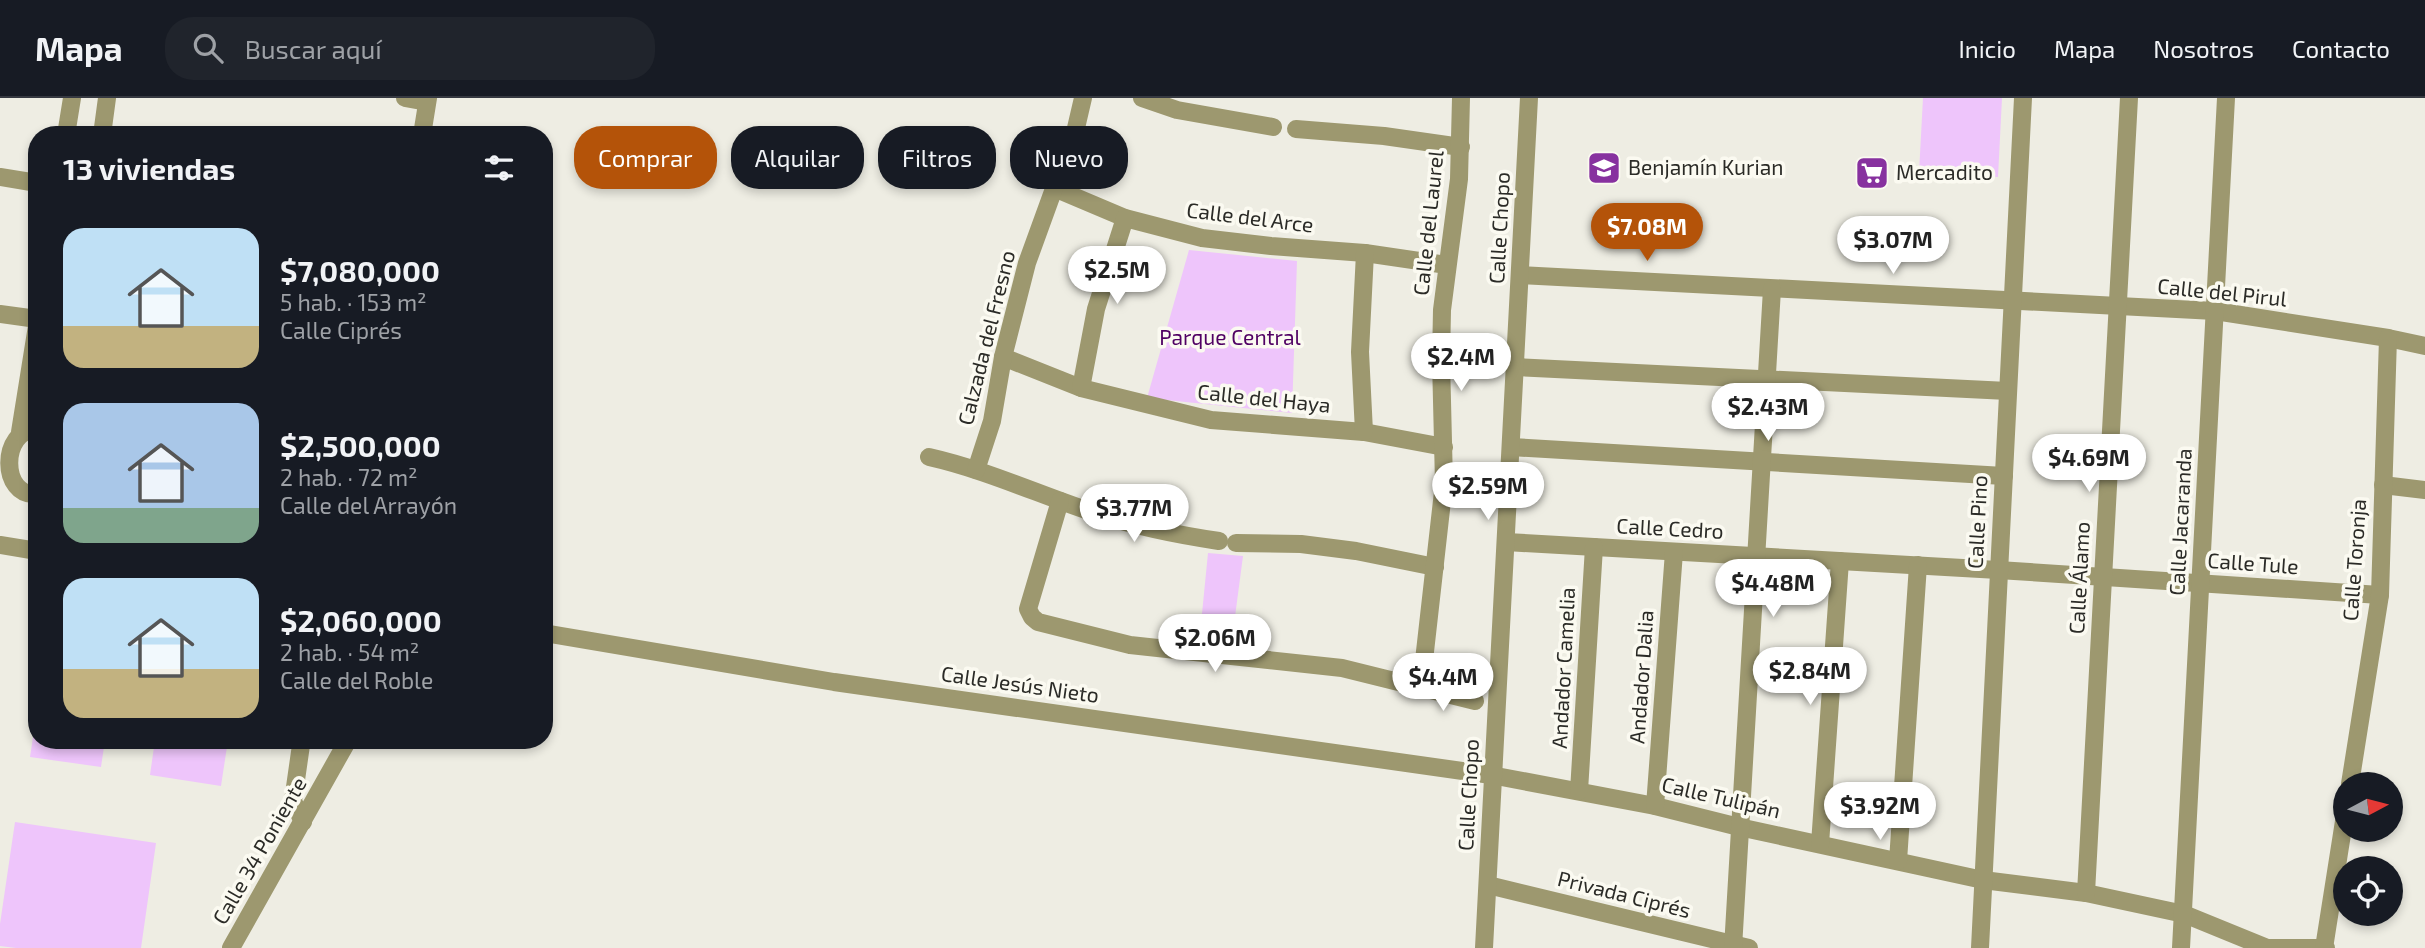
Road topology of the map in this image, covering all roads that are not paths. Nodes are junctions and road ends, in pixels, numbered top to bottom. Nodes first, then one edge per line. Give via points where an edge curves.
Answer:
1 (72, 98) edge
2 (107, 98) edge
3 (405, 98) edge
4 (1083, 98) edge
5 (1142, 98) edge
6 (1461, 98) edge
7 (1529, 98) edge
8 (2023, 98) edge
9 (2129, 98) edge
10 (2226, 98) edge
11 (428, 100) edge
12 (67, 126) edge
13 (103, 126) edge
14 (424, 126) edge
15 (1076, 126) edge
16 (1273, 127) dead end
17 (1296, 129) dead end
18 (1461, 147) junction
19 (0, 177) edge
20 (28, 182) edge
21 (1054, 189) edge
22 (1056, 189) edge
23 (1125, 218) junction
24 (1365, 253) junction
25 (1447, 265) junction
26 (1520, 275) junction
27 (1772, 289) junction
28 (2012, 302) junction
29 (2118, 307) junction
30 (2214, 311) junction
31 (0, 314) edge
32 (28, 318) edge
33 (2388, 338) junction
34 (2425, 346) edge
35 (1003, 357) junction
36 (1515, 366) junction
37 (1767, 379) junction
38 (1081, 388) junction
39 (2008, 391) junction
40 (28, 430) edge
41 (1364, 432) junction
42 (1444, 447) junction
43 (1511, 447) junction
44 (1, 456) edge
45 (929, 457) dead end
46 (1763, 462) junction
47 (976, 470) junction
48 (2004, 476) junction
49 (2383, 485) junction
50 (2425, 491) edge
51 (28, 493) edge
52 (1060, 501) junction
53 (1506, 542) junction
54 (0, 545) edge
55 (1594, 547) junction
56 (28, 550) edge
57 (1674, 552) junction
58 (1758, 556) junction
59 (1840, 561) junction
60 (1918, 565) junction
61 (1435, 567) junction
62 (1998, 570) junction
63 (2103, 577) junction
64 (2200, 583) junction
65 (2379, 595) junction
66 (553, 634) edge
67 (1421, 687) junction
68 (1475, 701) dead end
69 (300, 749) edge
70 (343, 749) edge
71 (2352, 772) edge
72 (1491, 775) junction
73 (1580, 791) junction
74 (1655, 806) junction
75 (303, 822) junction
76 (1740, 827) junction
77 (2341, 842) edge
78 (1820, 844) junction
79 (1898, 861) junction
80 (1983, 880) junction
81 (1488, 885) junction
82 (2086, 892) junction
83 (2184, 914) junction
84 (1738, 947) edge
85 (231, 948) edge
86 (1484, 948) edge
87 (1980, 948) edge
88 (2181, 948) edge
89 (2262, 948) edge
90 (2325, 948) edge

1 - 12 street
2 - 13 street
3 - 11 street
4 - 15 street, Calzada del Fresno
5 - 16 street via 1177,110
6 - 18 street, Calle del Laurel
7 - 26 street, Calle Chopo
8 - 28 street, Calle Pino
9 - 29 street, Calle Álamo
10 - 30 street, Calle Jacaranda
11 - 14 street
17 - 18 street
18 - 25 street, Calle del Laurel
19 - 20 street
21 - 35 street, Calzada del Fresno via 1027,263
22 - 23 street, Calle del Arce
23 - 24 street, Calle del Arce via 1202,238
23 - 38 street via 1096,309
24 - 25 street, Calle del Arce
24 - 41 street via 1360,352
25 - 42 street, Calle del Laurel via 1441,360
26 - 27 street, Calle del Pirul
26 - 36 street, Calle Chopo
27 - 28 street, Calle del Pirul
27 - 37 street
28 - 29 street, Calle del Pirul
28 - 39 street, Calle Pino
29 - 30 street, Calle del Pirul
29 - 63 street, Calle Álamo
30 - 33 street, Calle del Pirul
30 - 64 street, Calle Jacaranda
31 - 32 street
33 - 34 street, Calle del Pirul
33 - 49 street, Calle Toronja
35 - 38 street, Calle del Haya
35 - 47 street, Calzada del Fresno via 992,421
36 - 37 street
36 - 43 street, Calle Chopo
37 - 39 street
37 - 46 street
38 - 41 street, Calle del Haya via 1211,420
39 - 48 street, Calle Pino
40 - 44 street via 7,442
41 - 42 street, Calle del Haya
42 - 61 street, Calle del Laurel
43 - 46 street
43 - 53 street, Calle Chopo
44 - 51 street via 5,478
45 - 47 street
46 - 48 street
46 - 58 street
47 - 52 street
48 - 62 street, Calle Pino
49 - 50 street
49 - 65 street, Calle Toronja
52 - 61 street via 1153,530 1227,542 1356,551
52 - 67 street via 1028,609 1038,622 1130,645 1342,668
53 - 55 street, Calle Cedro
53 - 72 street, Calle Chopo
54 - 56 street
55 - 57 street, Calle Cedro
55 - 73 street, Andador Camelia
57 - 58 street, Calle Cedro
57 - 74 street, Andador Dalia
58 - 59 street, Calle Cedro
58 - 76 street
59 - 60 street, Calle Cedro
59 - 78 street
60 - 62 street, Calle Cedro
60 - 79 street
61 - 67 street, Calle del Laurel
62 - 63 street, Calle Tule
62 - 80 street, Calle Pino
63 - 64 street, Calle Tule
63 - 82 street, Calle Álamo
64 - 65 street, Calle Tule
64 - 83 street, Calle Jacaranda
65 - 71 street, Calle Toronja
66 - 72 street, Calle Jesús Nieto via 834,681
67 - 68 street
69 - 75 street via 293,801
70 - 75 street, Calle 34 Poniente
72 - 73 street, Calle Tulipán
72 - 81 street, Calle Chopo
73 - 74 street, Calle Tulipán
74 - 76 street, Calle Tulipán
75 - 85 street, Calle 34 Poniente
76 - 78 street, Calle Tulipán
76 - 84 street
77 - 90 street
78 - 79 street, Calle Tulipán
79 - 80 street, Calle Tulipán
80 - 82 street, Calle Tulipán
80 - 87 street, Calle Pino
81 - 84 street, Privada Ciprés
81 - 86 street, Calle Chopo
82 - 83 street, Calle Tulipán
83 - 88 street, Calle Jacaranda
83 - 89 street, Calle Tulipán
89 - 90 street

